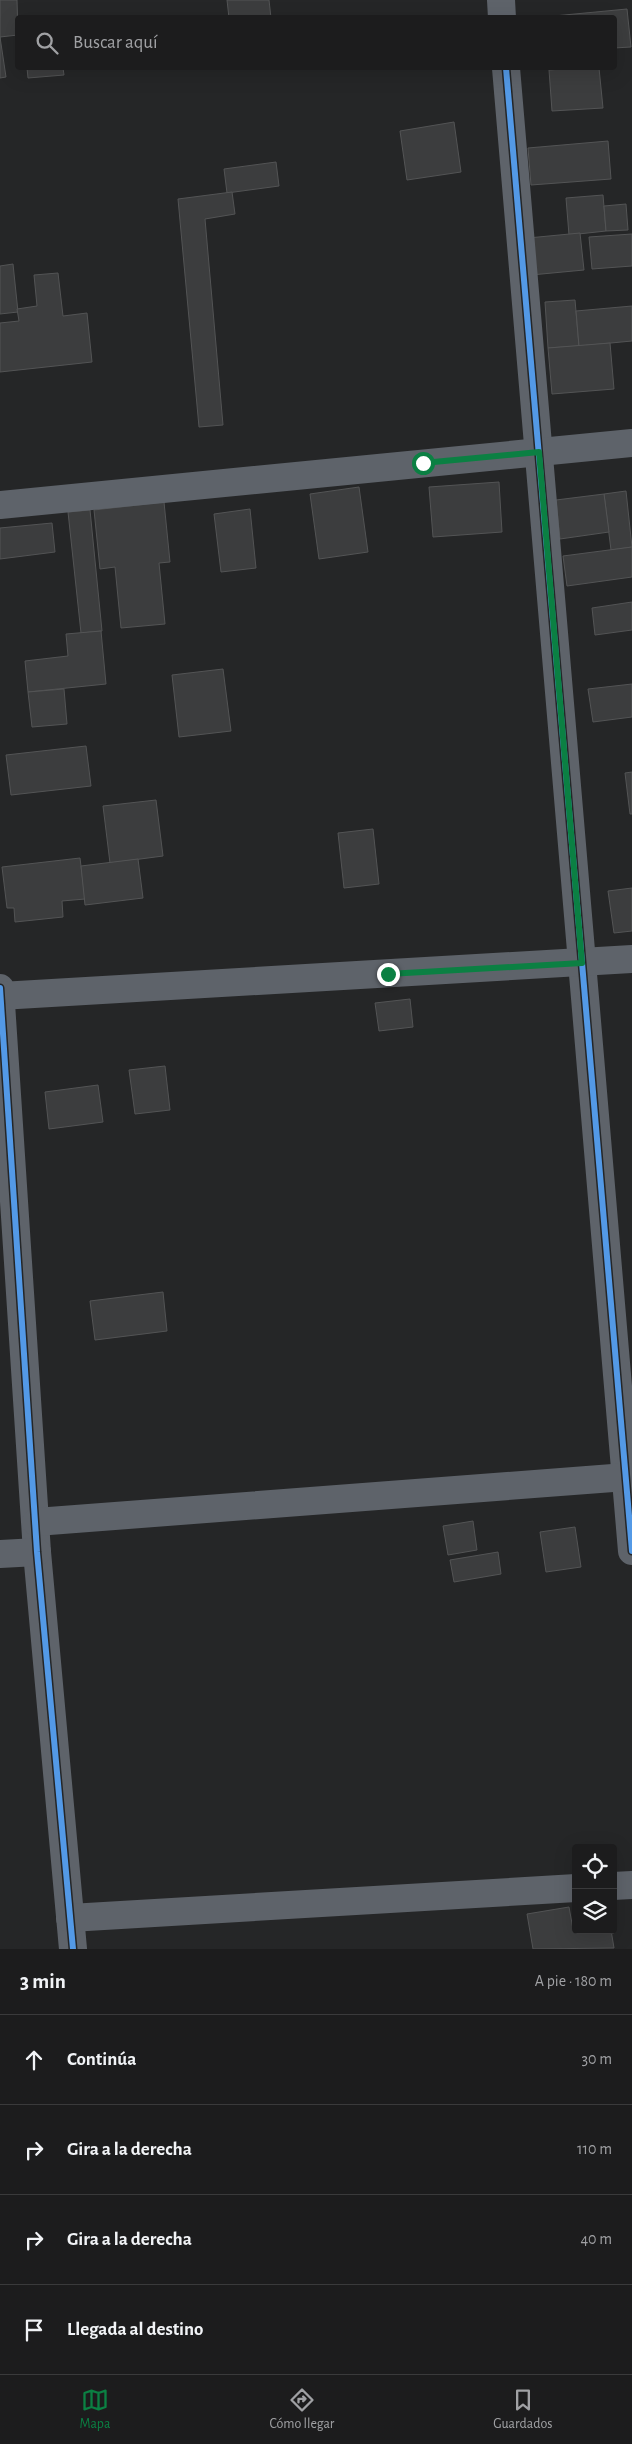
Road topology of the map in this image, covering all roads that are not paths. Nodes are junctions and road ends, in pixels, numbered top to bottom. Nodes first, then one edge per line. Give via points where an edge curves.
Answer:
1 (501, 0) edge
2 (502, 15) edge
3 (506, 70) edge
4 (632, 443) edge
5 (539, 452) junction
6 (0, 505) edge
7 (632, 959) edge
8 (582, 963) junction
9 (0, 993) edge
10 (626, 1477) junction
11 (36, 1522) junction
12 (631, 1523) edge
13 (632, 1551) edge
14 (37, 1552) junction
15 (0, 1554) edge
16 (632, 1885) edge
17 (617, 1886) edge
18 (572, 1888) edge
19 (70, 1918) junction
20 (73, 1949) edge

1 - 2 street
3 - 5 street
4 - 5 street
5 - 6 street
5 - 8 street
7 - 8 street
8 - 9 street
8 - 10 street
9 - 11 street
10 - 11 street
10 - 12 street
11 - 14 street
12 - 13 street
14 - 15 street
14 - 19 street
16 - 17 street
18 - 19 street
19 - 20 street

